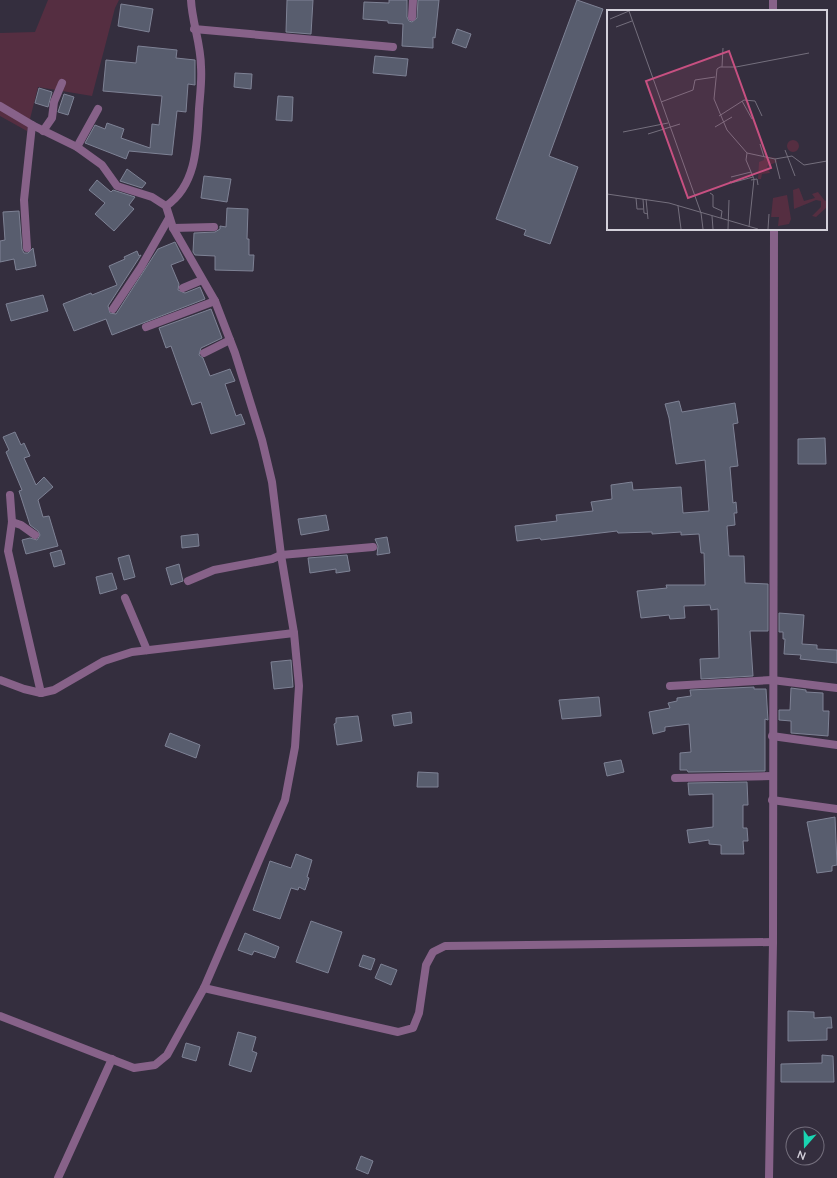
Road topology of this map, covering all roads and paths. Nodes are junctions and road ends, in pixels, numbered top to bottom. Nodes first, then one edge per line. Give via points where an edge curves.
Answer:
1 (191, 0) edge
2 (413, 0) edge
3 (412, 17) dead end
4 (194, 30) junction
5 (393, 47) dead end
6 (62, 83) dead end
7 (0, 106) edge
8 (98, 109) dead end
9 (32, 125) junction
10 (43, 130) junction
11 (77, 147) junction
12 (166, 206) junction
13 (169, 218) junction
14 (214, 227) dead end
15 (173, 228) junction
16 (774, 230) edge
17 (27, 248) dead end
18 (202, 280) junction
19 (183, 288) dead end
20 (214, 301) junction
21 (113, 309) dead end
22 (146, 327) dead end
23 (230, 340) junction
24 (204, 352) dead end
25 (10, 495) dead end
26 (12, 522) junction
27 (35, 535) dead end
28 (373, 547) dead end
29 (281, 555) junction
30 (188, 581) dead end
31 (126, 598) dead end
32 (294, 633) junction
33 (147, 650) junction
34 (0, 680) edge
35 (772, 680) junction
36 (670, 686) dead end
37 (837, 688) edge
38 (41, 693) junction
39 (772, 736) junction
40 (837, 745) edge
41 (772, 776) junction
42 (676, 778) dead end
43 (772, 800) junction
44 (837, 809) edge
45 (773, 942) junction
46 (204, 988) junction
47 (0, 1016) edge
48 (112, 1059) junction
49 (58, 1178) edge
50 (769, 1178) edge

1 - 4 street
2 - 3 street
4 - 5 street
4 - 12 street via 201,66 196,155 185,187 176,200
6 - 10 street via 54,102 52,118
7 - 9 street
8 - 11 street
9 - 10 street
9 - 17 street via 24,200
10 - 11 street
11 - 12 street via 102,165 117,186 152,197
12 - 13 street
13 - 15 street
13 - 21 street
14 - 15 street
15 - 18 street
16 - 35 street
18 - 19 street
18 - 20 street
20 - 22 street
20 - 23 street
23 - 24 street
23 - 29 street via 262,440 272,482
25 - 26 street
26 - 27 street
26 - 38 street via 8,551
28 - 29 street
29 - 30 street via 272,560 214,570
29 - 32 street
31 - 33 street
32 - 33 street
32 - 46 street via 299,686 295,748 285,800
33 - 38 street via 104,661 54,690
34 - 38 street
35 - 36 street
35 - 37 street
35 - 39 street
39 - 40 street
39 - 41 street
41 - 42 street
41 - 43 street
43 - 44 street
43 - 45 street
45 - 46 street via 445,946 432,952 426,965 419,1013 413,1028 398,1032
45 - 50 street
46 - 48 street via 168,1055 155,1065 134,1068
47 - 48 street
48 - 49 street

